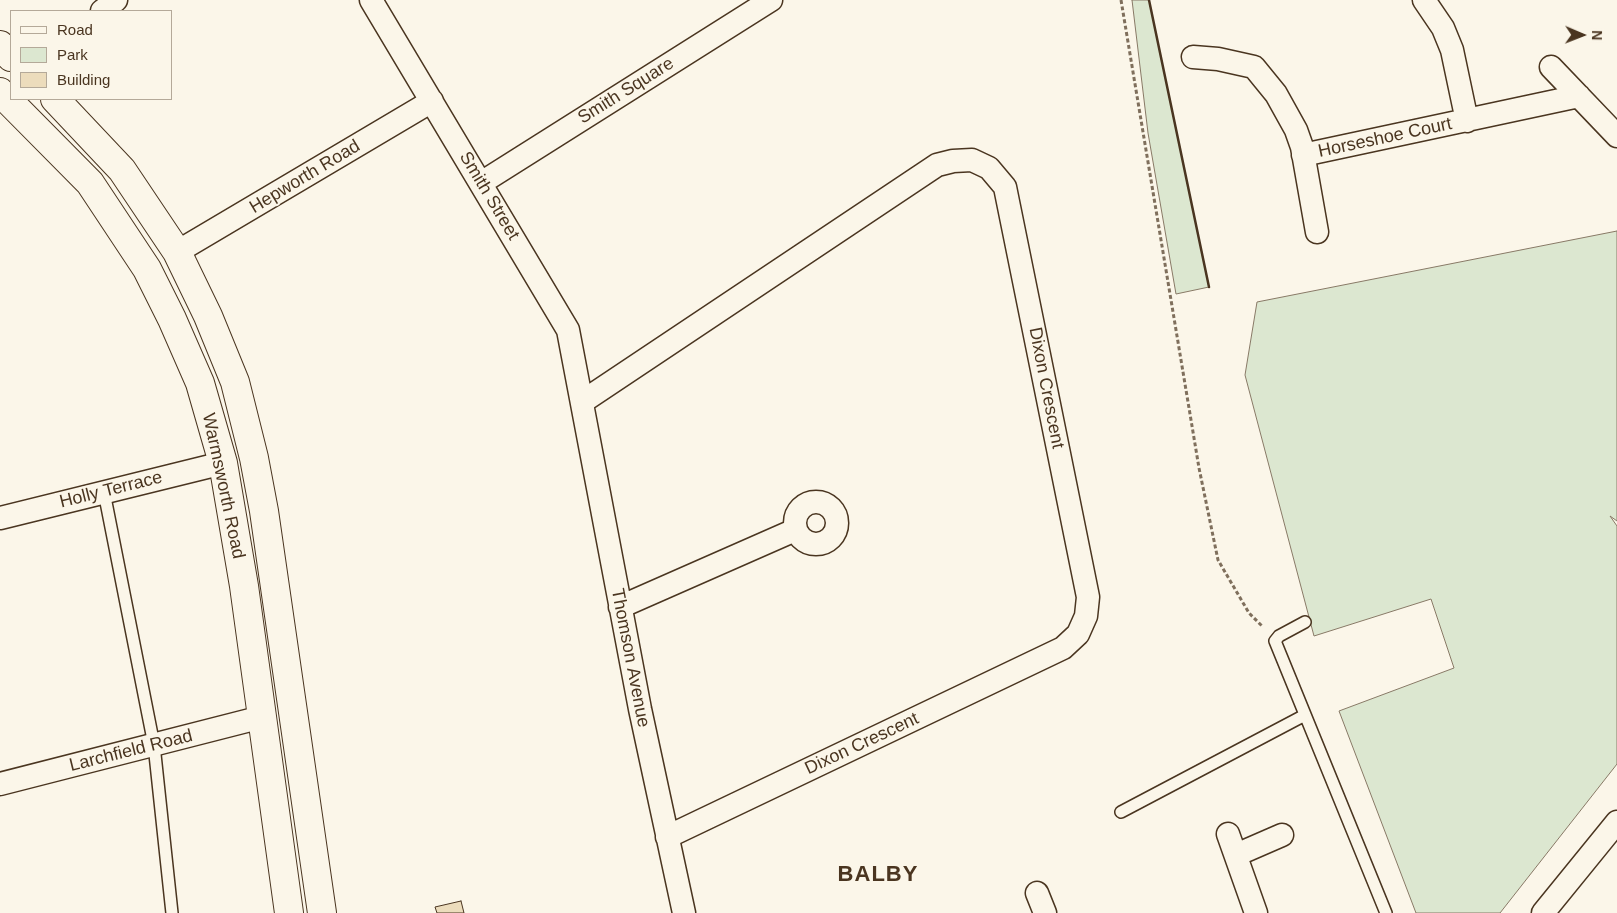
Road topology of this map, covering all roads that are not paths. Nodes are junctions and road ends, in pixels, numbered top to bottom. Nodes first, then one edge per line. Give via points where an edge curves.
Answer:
1 (116, 0) edge
2 (371, 0) edge
3 (771, 0) edge
4 (1424, 0) edge
5 (103, 10) edge
6 (0, 45) edge
7 (10, 55) edge
8 (1193, 57) dead end
9 (1551, 67) dead end
10 (0, 92) edge
11 (1579, 96) junction
12 (56, 100) edge
13 (432, 101) junction
14 (1467, 120) junction
15 (1617, 136) edge
16 (1303, 154) junction
17 (481, 183) junction
18 (1317, 232) dead end
19 (177, 252) junction
20 (582, 402) junction
21 (223, 463) junction
22 (104, 492) junction
23 (0, 518) edge
24 (795, 530) dead end
25 (620, 607) junction
26 (1305, 622) dead end
27 (1305, 715) junction
28 (262, 717) junction
29 (154, 745) junction
30 (0, 784) edge
31 (1121, 812) dead end
32 (1617, 822) edge
33 (1228, 834) dead end
34 (1282, 835) dead end
35 (667, 837) junction
36 (1236, 855) junction
37 (172, 913) edge
38 (289, 913) edge
39 (322, 913) edge
40 (684, 913) edge
41 (1256, 913) edge
42 (1386, 913) edge
43 (1543, 913) edge

1 - 5 street
2 - 13 street, Smith Street
3 - 17 street, Smith Square
4 - 14 street, Horseshoe Court via 1443,28 1452,50
6 - 7 main road
8 - 16 street, Horseshoe Court via 1254,67 1276,94 1296,130
9 - 11 street
10 - 21 main road, Warmsworth Road via 90,183 147,269 200,383
11 - 14 street, Horseshoe Court
11 - 15 street
12 - 19 main road, Warmsworth Road via 122,170
13 - 17 street, Smith Street
13 - 19 street, Hepworth Road
14 - 16 street, Horseshoe Court
16 - 18 street, Horseshoe Court
17 - 20 street, Smith Street via 568,330
19 - 39 main road, Warmsworth Road via 235,382 254,458
20 - 25 street, Thomson Avenue
20 - 35 street, Dixon Crescent via 937,165 953,160 972,160 989,168 1005,187 1088,597 1086,616 1078,634 1063,648
21 - 22 street, Holly Terrace
21 - 28 main road, Warmsworth Road
22 - 23 street, Holly Terrace
22 - 29 lane
24 - 25 street
25 - 35 street, Thomson Avenue
26 - 27 lane via 1275,641
27 - 31 lane
27 - 42 lane
28 - 29 street, Larchfield Road
28 - 38 main road, Warmsworth Road
29 - 30 street, Larchfield Road
29 - 37 lane
32 - 43 street
33 - 36 street
34 - 36 street
35 - 40 street, Thomson Avenue
36 - 41 street

